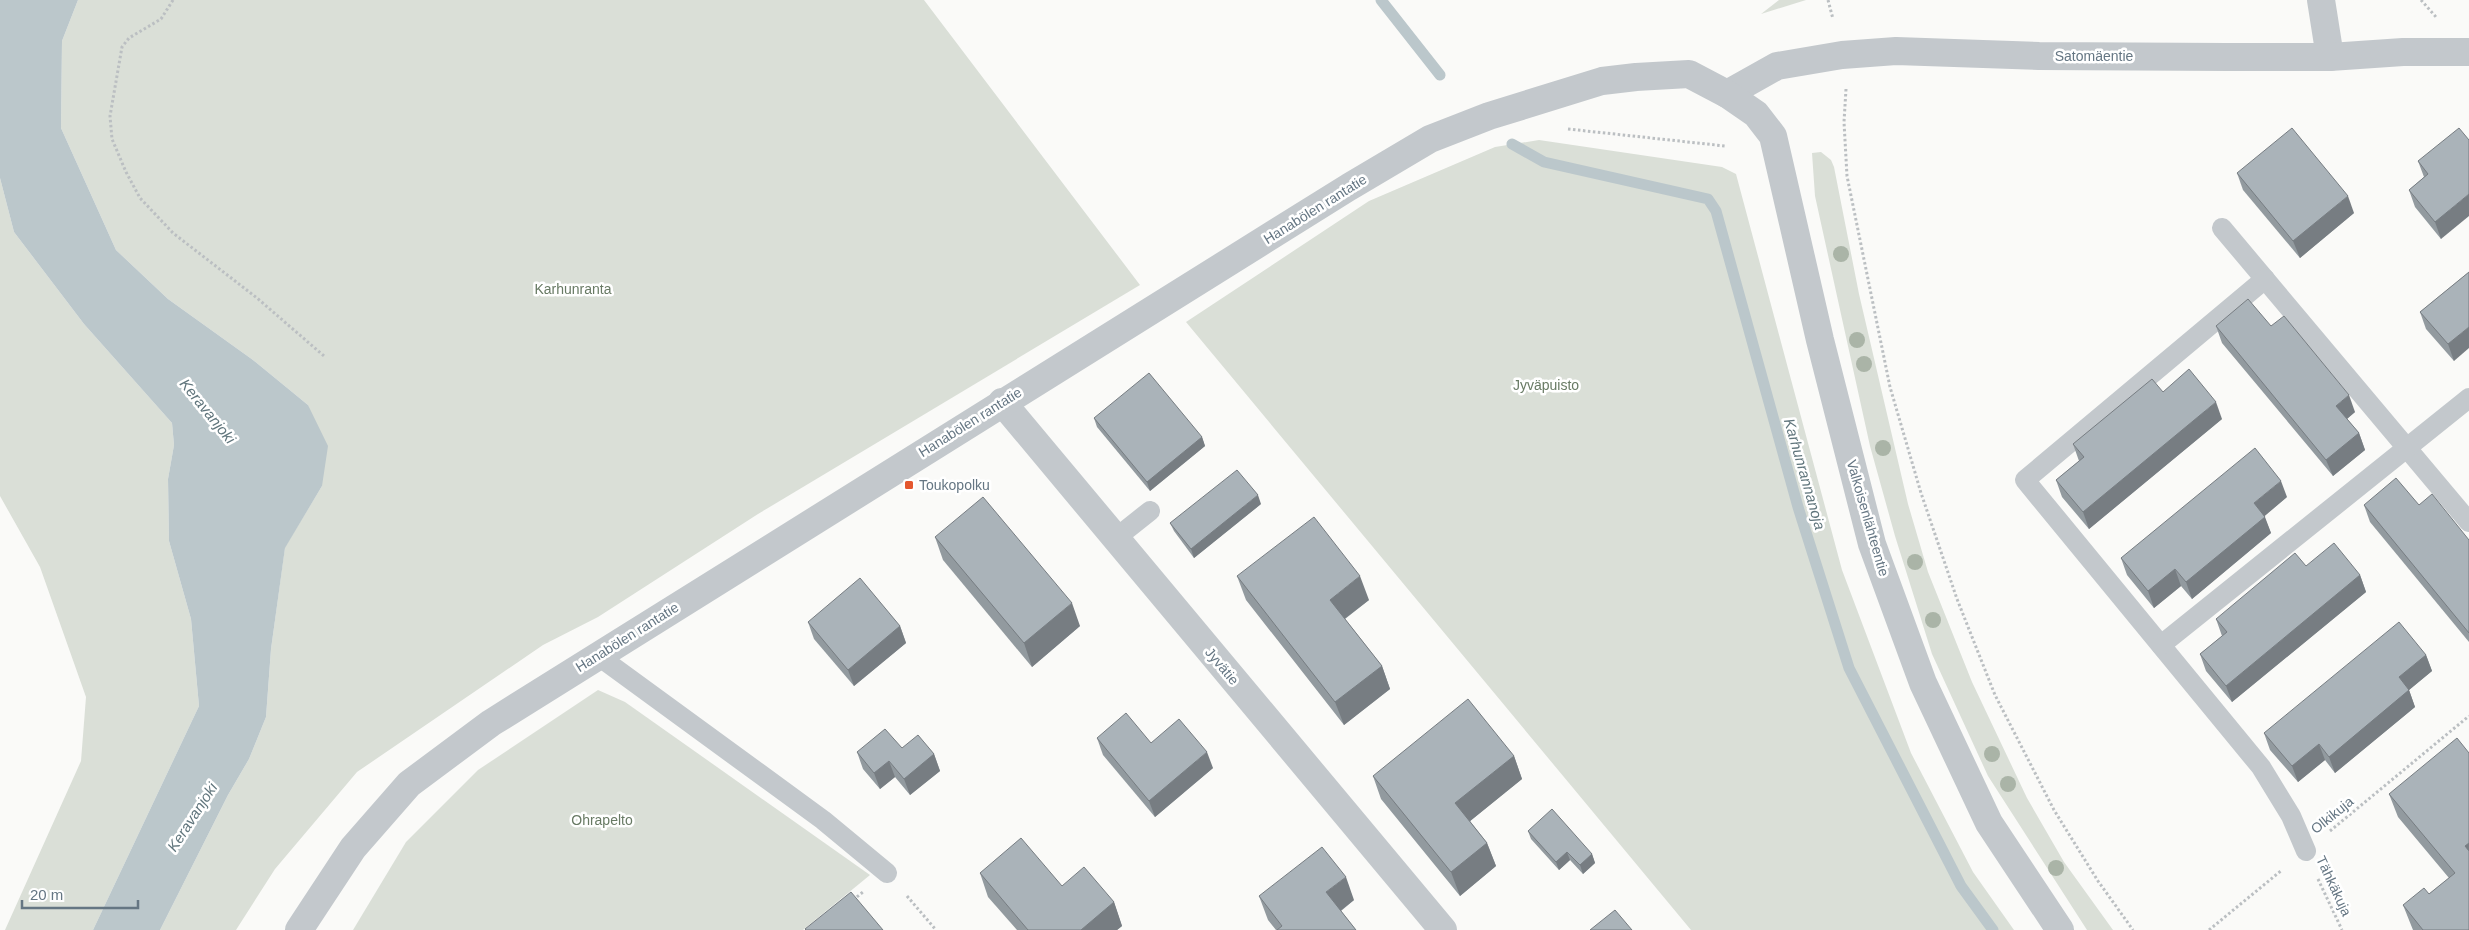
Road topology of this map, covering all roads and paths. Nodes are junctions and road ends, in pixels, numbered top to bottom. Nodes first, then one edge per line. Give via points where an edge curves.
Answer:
1 (173, 0) edge
2 (1828, 0) edge
3 (2321, 0) edge
4 (1833, 19) dead end
5 (2469, 52) edge
6 (2330, 57) junction
7 (1846, 90) dead end
8 (1727, 94) junction
9 (1567, 129) dead end
10 (1725, 146) dead end
11 (2222, 228) dead end
12 (2265, 279) junction
13 (324, 356) dead end
14 (2469, 398) edge
15 (1002, 402) junction
16 (2407, 448) junction
17 (1150, 512) dead end
18 (2469, 522) edge
19 (1116, 538) junction
20 (2161, 644) junction
21 (597, 655) junction
22 (2469, 716) edge
23 (2306, 851) junction
24 (887, 873) junction
25 (851, 901) edge
26 (300, 930) edge
27 (936, 930) edge
28 (1443, 930) edge
29 (2060, 930) edge
30 (2133, 930) edge
31 (2209, 930) edge
32 (2342, 930) edge

1 - 13 path via 162,19 129,38 122,47 110,116 112,139 140,198 173,233 257,298
2 - 4 path
3 - 6 street
5 - 6 street, Satomäentie
6 - 8 street, Satomäentie via 2039,56 1896,51 1842,55 1777,66
7 - 30 path via 1847,176 1890,387 1957,599 1994,695 2054,810
8 - 15 street, Hanabölen rantatie via 1689,74 1602,81 1489,116 1430,139
8 - 29 street, Valkoisenlähteentie via 1756,114 1773,136 1822,349 1872,544 1923,683 1989,823
9 - 10 path
11 - 12 lane
12 - 16 lane
12 - 20 lane via 2025,480
14 - 16 lane
15 - 19 street, Jyvätie
15 - 21 street, Hanabölen rantatie
16 - 18 lane
16 - 20 lane
17 - 19 lane
19 - 28 street, Jyvätie
20 - 23 lane via 2261,767 2291,816
21 - 24 lane via 823,820
21 - 26 street, Hanabölen rantatie via 490,723 409,784 353,848
22 - 23 path, Olkikuja
23 - 31 path, Olkikuja
23 - 32 path, Tähkäkuja
24 - 25 path
24 - 27 path

